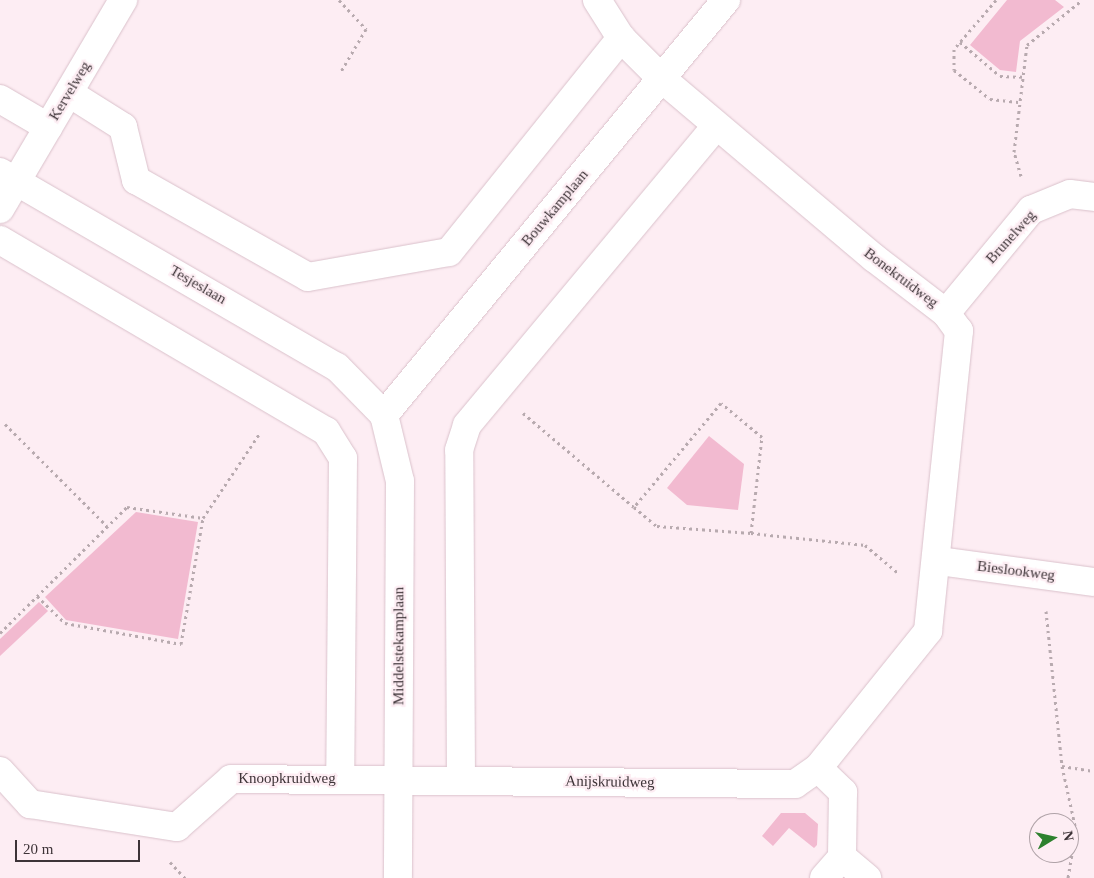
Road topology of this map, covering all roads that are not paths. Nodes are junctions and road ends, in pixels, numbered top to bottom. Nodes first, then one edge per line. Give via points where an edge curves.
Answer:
1 (123, 0) edge
2 (597, 0) edge
3 (726, 0) edge
4 (621, 38) junction
5 (662, 79) junction
6 (69, 93) junction
7 (0, 99) edge
8 (716, 126) junction
9 (48, 127) junction
10 (8, 177) edge
11 (1094, 197) edge
12 (0, 208) edge
13 (0, 240) edge
14 (946, 313) junction
15 (384, 415) junction
16 (939, 561) junction
17 (1089, 581) edge
18 (818, 768) junction
19 (0, 770) edge
20 (398, 778) junction
21 (340, 779) junction
22 (461, 780) junction
23 (842, 857) junction
24 (398, 878) edge
25 (824, 878) edge
26 (867, 878) edge

1 - 6 street, Kervelweg
2 - 4 street, Bonekruidweg
3 - 5 street, Bouwkamplaan
4 - 5 street, Bonekruidweg
4 - 6 street via 449,252 308,277 136,180 123,127
5 - 8 street, Bonekruidweg
5 - 15 street, Bouwkamplaan
6 - 9 street, Kervelweg
7 - 9 street
8 - 14 street, Bonekruidweg
8 - 22 street via 467,425 459,450
9 - 10 street, Kervelweg
10 - 12 street, Kervelweg
10 - 15 street, Tesjeslaan via 338,367
11 - 14 street, Brunelweg via 1070,194 1031,210
13 - 21 street via 326,430 343,458
14 - 16 street, Bonekruidweg via 959,331 960,354
15 - 20 street, Middelstekamplaan via 400,481
16 - 17 street, Bieslookweg
16 - 18 street, Anijskruidweg via 928,631
18 - 22 street, Anijskruidweg via 795,784
18 - 23 street via 843,792
19 - 21 street, Knoopkruidweg via 30,804 177,827 231,779
20 - 21 street, Knoopkruidweg
20 - 22 street, Anijskruidweg
20 - 24 street, Middelstekamplaan
23 - 25 street
23 - 26 street

